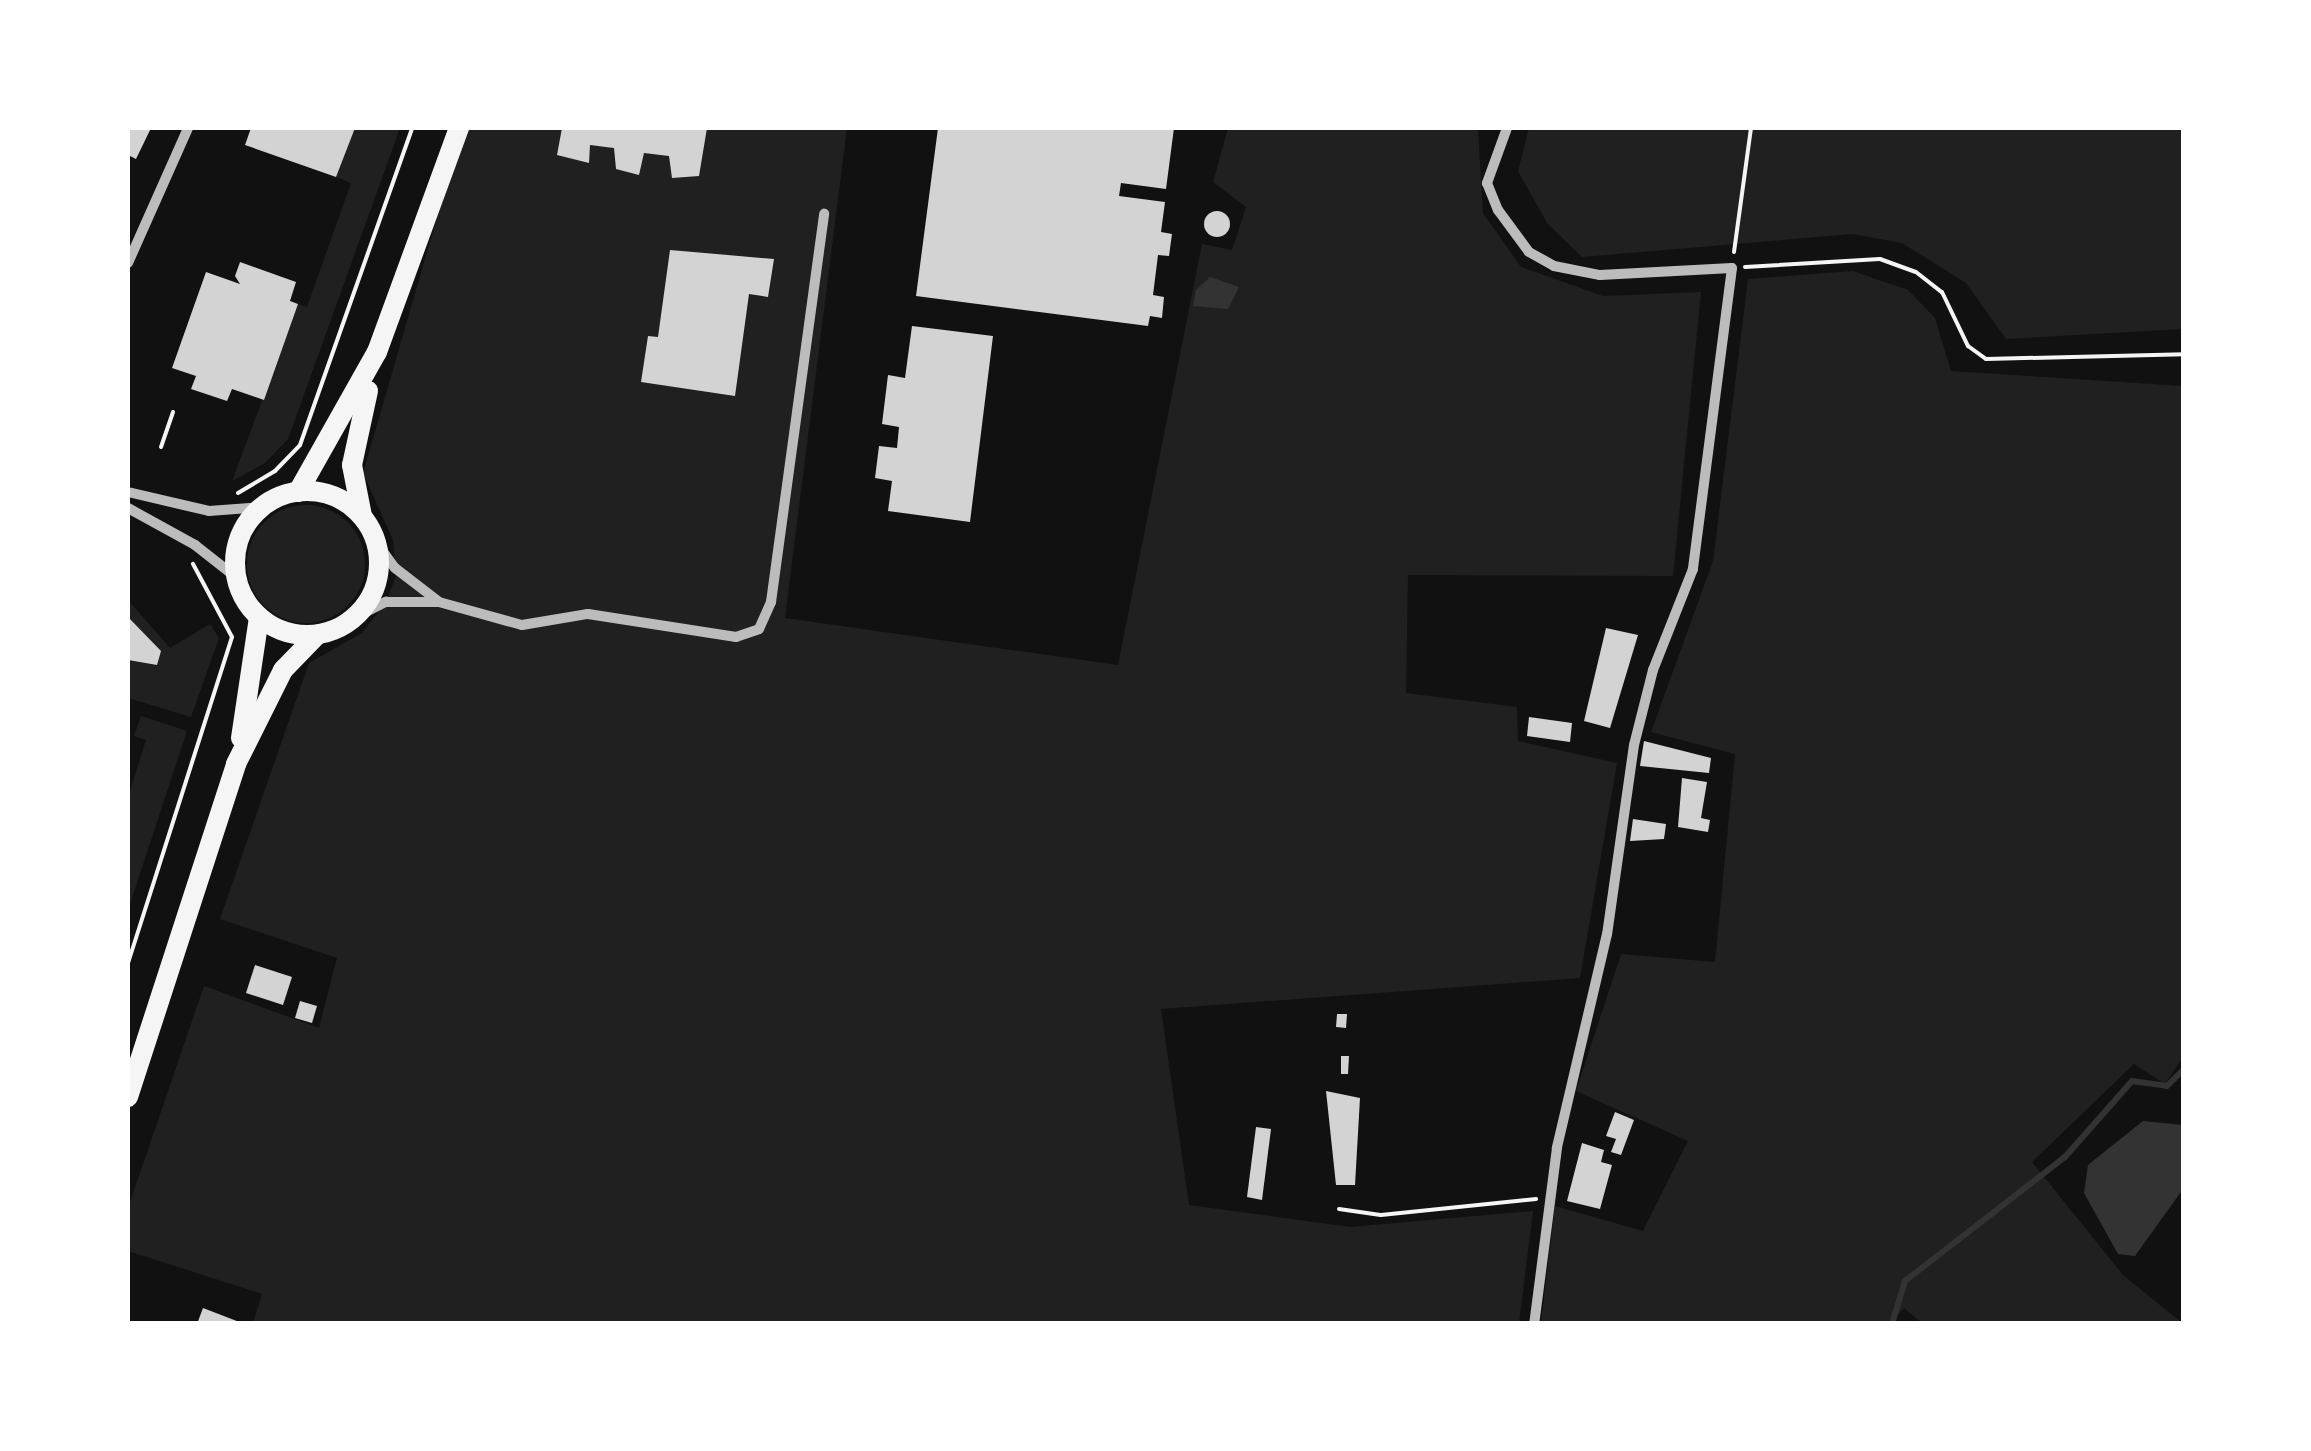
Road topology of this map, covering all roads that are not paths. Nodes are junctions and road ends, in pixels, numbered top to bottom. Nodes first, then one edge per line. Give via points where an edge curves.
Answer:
1 (188, 128) edge
2 (458, 128) edge
3 (1507, 128) edge
4 (824, 214) dead end
5 (128, 262) edge
6 (378, 352) junction
7 (128, 492) edge
8 (298, 492) junction
9 (128, 508) edge
10 (262, 508) junction
11 (362, 516) junction
12 (376, 542) junction
13 (237, 578) junction
14 (439, 602) junction
15 (258, 617) junction
16 (356, 617) junction
17 (316, 635) junction
18 (236, 764) junction
19 (128, 1097) edge
20 (1534, 1324) edge

1 - 5 street
2 - 6 main road
3 - 20 street via 1487,183 1529,252 1554,266 1600,274 1732,268 1694,568 1653,670 1634,746 1607,934 1570,1076
4 - 14 street via 771,602 759,629 736,637 588,614 522,625
6 - 8 main road
6 - 11 main road via 352,465
7 - 10 street via 210,512
8 - 10 main road
8 - 11 main road via 334,496
9 - 13 street via 198,546
10 - 13 main road via 239,540
11 - 12 main road
12 - 14 street via 394,568
12 - 16 main road via 376,586
13 - 15 main road
14 - 16 street via 386,602
15 - 17 main road via 283,632
15 - 18 main road via 258,657
16 - 17 main road
17 - 18 main road via 284,670
18 - 19 main road

